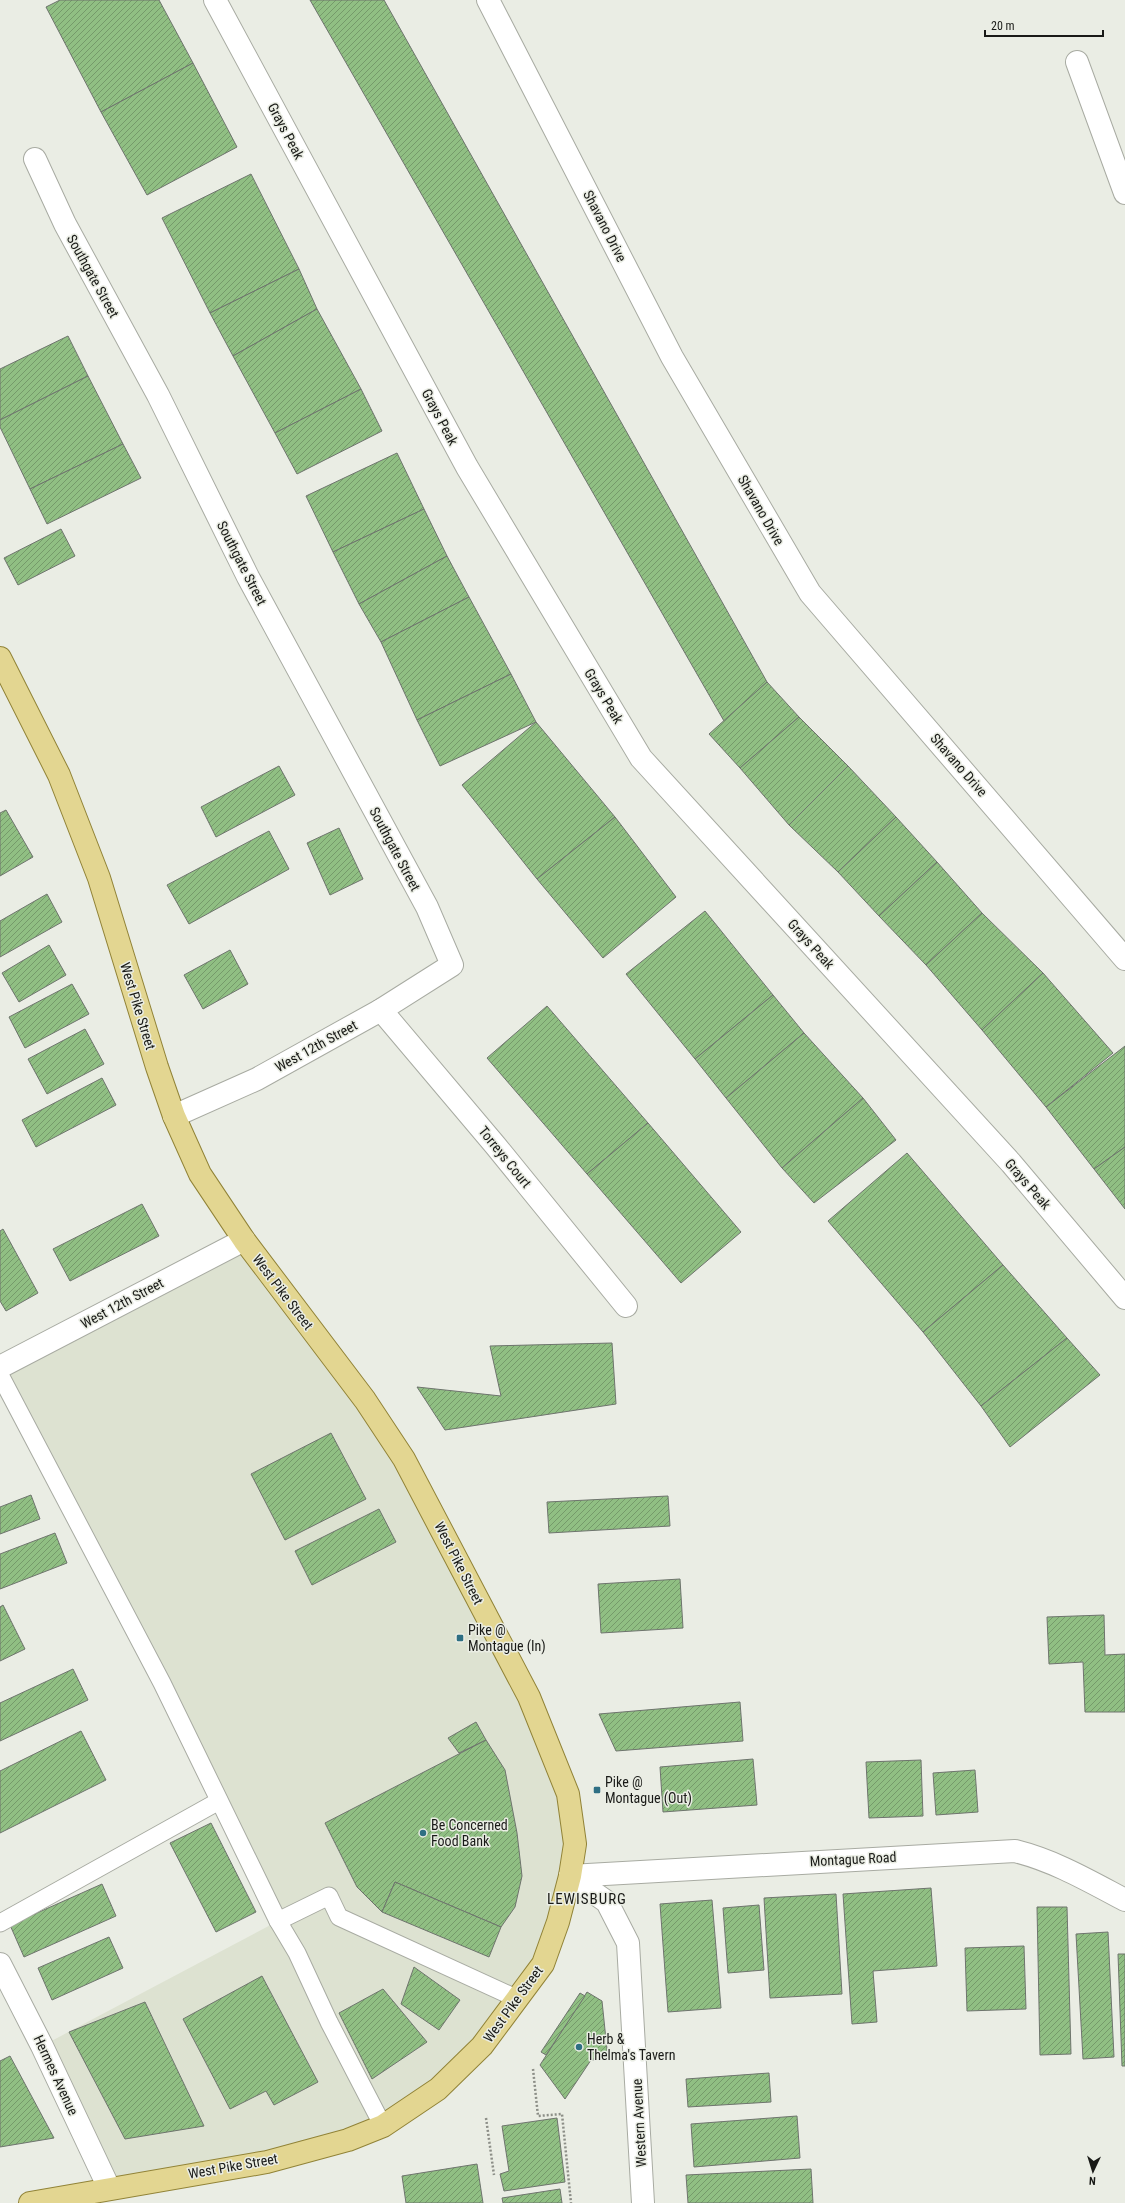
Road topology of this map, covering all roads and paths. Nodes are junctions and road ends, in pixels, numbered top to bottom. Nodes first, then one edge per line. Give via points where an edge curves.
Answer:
1 (215, 0) edge
2 (488, 0) edge
3 (1077, 62) dead end
4 (35, 159) dead end
5 (1125, 193) edge
6 (0, 658) edge
7 (1125, 958) edge
8 (452, 965) joint
9 (382, 1010) junction
10 (174, 1116) junction
11 (244, 1240) junction
12 (1125, 1298) edge
13 (626, 1306) dead end
14 (0, 1367) edge
15 (0, 1375) edge
16 (219, 1801) junction
17 (570, 1876) junction
18 (1125, 1900) edge
19 (278, 1921) junction
20 (0, 1923) edge
21 (0, 1964) edge
22 (518, 1999) junction
23 (533, 2069) dead end
24 (486, 2118) dead end
25 (383, 2126) junction
26 (494, 2175) dead end
27 (109, 2188) junction
28 (30, 2203) edge
29 (570, 2203) edge
30 (643, 2203) edge

1 - 12 street, Grays Peak via 467,467 641,758 1011,1163
2 - 7 street, Shavano Drive via 672,357 810,593
3 - 5 street
4 - 8 street, Southgate Street via 65,224 158,395 248,576 426,907
6 - 10 main road, West Pike Street via 59,775 99,878 156,1067
8 - 9 street, West 12th Street
9 - 10 street, West 12th Street via 257,1079
9 - 13 street, Torreys Court
10 - 11 main road, West Pike Street via 200,1174
11 - 14 street, West 12th Street
11 - 17 main road, West Pike Street via 365,1400 404,1459 529,1697 568,1794 575,1844
15 - 16 lane via 162,1682
16 - 19 lane
16 - 20 lane
17 - 18 street, Montague Road via 1015,1851 1076,1873
17 - 22 main road, West Pike Street via 558,1922 543,1964
17 - 30 street, Western Avenue via 608,1902 628,1943
19 - 22 lane via 329,1896 339,1917
19 - 25 lane via 297,1953 329,2022
21 - 27 street, Hermes Avenue
22 - 25 main road, West Pike Street via 482,2046 438,2089
23 - 29 path via 538,2116 562,2114
24 - 26 path
25 - 27 main road, West Pike Street via 348,2140 267,2162
27 - 28 main road, West Pike Street

